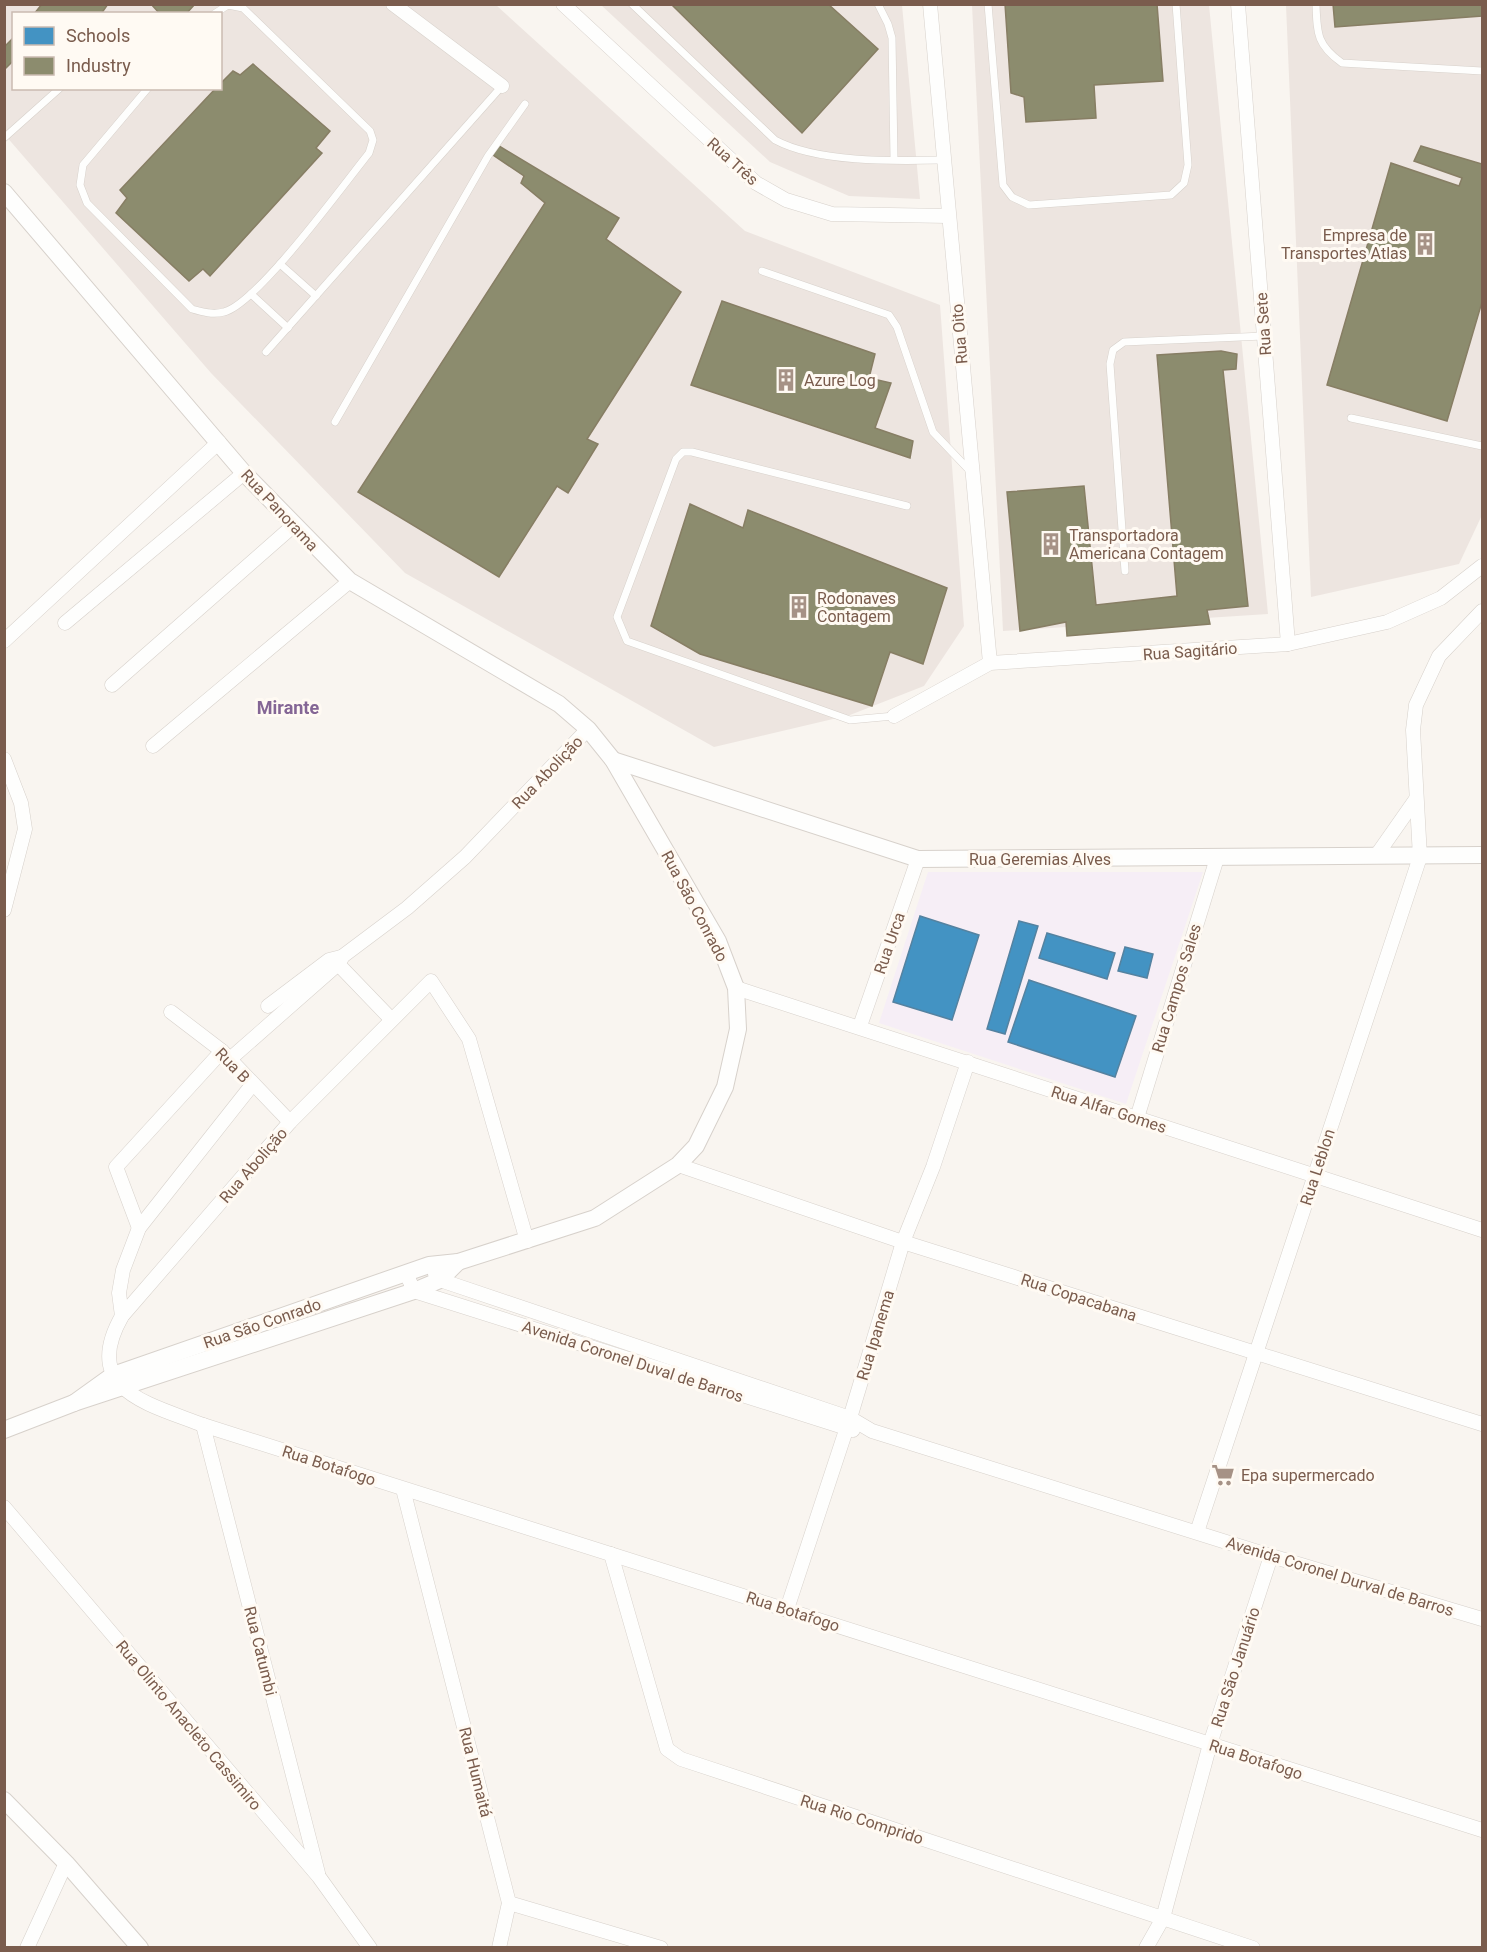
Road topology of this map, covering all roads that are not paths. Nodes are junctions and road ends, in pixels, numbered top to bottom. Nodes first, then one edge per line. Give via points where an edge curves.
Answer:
1 (393, 4) edge
2 (563, 4) edge
3 (632, 4) edge
4 (878, 4) edge
5 (930, 4) edge
6 (988, 4) edge
7 (1176, 4) edge
8 (1238, 4) edge
9 (1316, 4) edge
10 (217, 12) edge
11 (1482, 71) edge
12 (502, 86) joint
13 (58, 90) edge
14 (146, 90) edge
15 (525, 104) dead end
16 (4, 138) edge
17 (894, 159) junction
18 (943, 160) junction
19 (4, 192) edge
20 (948, 216) junction
21 (280, 264) junction
22 (762, 271) dead end
23 (251, 294) junction
24 (316, 296) junction
25 (288, 328) junction
26 (1264, 336) junction
27 (267, 352) dead end
28 (1351, 418) dead end
29 (335, 422) dead end
30 (219, 442) junction
31 (1482, 446) edge
32 (244, 472) junction
33 (971, 472) junction
34 (907, 506) dead end
35 (293, 526) junction
36 (1482, 566) edge
37 (1125, 571) dead end
38 (350, 581) junction
39 (1482, 611) edge
40 (65, 623) dead end
41 (4, 641) edge
42 (1288, 644) junction
43 (990, 663) junction
44 (112, 686) dead end
45 (894, 716) joint
46 (588, 729) junction
47 (153, 746) dead end
48 (4, 759) edge
49 (613, 760) junction
50 (1416, 800) junction
51 (1482, 855) edge
52 (1376, 856) junction
53 (1420, 857) junction
54 (1217, 858) junction
55 (918, 859) junction
56 (4, 910) edge
57 (340, 960) junction
58 (736, 988) junction
59 (268, 1006) dead end
60 (171, 1012) dead end
61 (391, 1019) junction
62 (860, 1026) junction
63 (226, 1055) junction
64 (968, 1062) junction
65 (252, 1084) junction
66 (1137, 1118) junction
67 (290, 1122) junction
68 (678, 1165) junction
69 (1314, 1174) junction
70 (139, 1228) junction
71 (1482, 1230) edge
72 (527, 1241) junction
73 (903, 1242) junction
74 (458, 1262) junction
75 (429, 1265) junction
76 (406, 1273) junction
77 (440, 1280) junction
78 (414, 1291) junction
79 (515, 1305) junction
80 (122, 1316) junction
81 (509, 1321) junction
82 (1255, 1354) junction
83 (686, 1363) junction
84 (681, 1376) junction
85 (118, 1382) junction
86 (848, 1424) junction
87 (1482, 1424) edge
88 (203, 1425) junction
89 (4, 1430) edge
90 (403, 1489) junction
91 (4, 1507) edge
92 (1197, 1532) junction
93 (611, 1554) junction
94 (1271, 1556) junction
95 (787, 1609) junction
96 (1482, 1619) edge
97 (1210, 1744) junction
98 (4, 1800) edge
99 (1482, 1830) edge
100 (66, 1863) junction
101 (319, 1877) junction
102 (509, 1903) junction
103 (1163, 1918) junction
104 (27, 1947) edge
105 (140, 1947) edge
106 (370, 1947) edge
107 (499, 1947) edge
108 (661, 1947) edge
109 (1146, 1947) edge
110 (1253, 1947) edge

1 - 12 street
2 - 20 street, Rua Três via 756,183 786,200 832,214
3 - 17 lane via 775,140 794,150 817,155
4 - 17 lane via 892,38
5 - 18 street, Rua Oito
6 - 7 lane via 1004,185 1012,197 1029,205 1171,195 1185,183 1188,165
8 - 26 street, Rua Sete
9 - 11 lane via 1317,34 1326,52 1342,63
10 - 21 lane via 228,5 243,8 370,130 373,140 369,153
12 - 24 lane
13 - 16 lane
14 - 23 lane via 83,165 80,185 87,203 192,309 211,314 226,312
15 - 29 lane via 488,156
17 - 18 lane
18 - 20 street, Rua Oito
19 - 30 street, Rua Panorama
20 - 33 street, Rua Oito
21 - 23 lane
21 - 24 lane
22 - 33 lane via 889,315 897,327 933,432
23 - 25 lane
24 - 25 lane
25 - 27 lane
26 - 37 lane via 1124,342 1113,350 1110,364
26 - 42 street, Rua Sete
28 - 31 lane
30 - 32 street, Rua Panorama
30 - 41 street
32 - 35 street, Rua Panorama
32 - 40 street
33 - 43 street, Rua Oito
34 - 45 lane via 682,452 616,617 627,641 850,720
35 - 38 street, Rua Panorama
35 - 44 street
36 - 42 street, Rua Sagitário via 1441,598 1387,622
38 - 46 street, Rua Panorama via 511,673 559,704
38 - 47 street
39 - 50 street, Rua Leblon via 1439,656 1416,705
42 - 43 street, Rua Sagitário
43 - 45 street, Rua Sagitário
46 - 49 street, Rua Panorama
46 - 57 street, Rua Abolição via 465,857
48 - 56 street via 21,803 25,829
49 - 55 street, Rua Geremias Alves
49 - 58 street, Rua São Conrado via 718,941
50 - 52 street
50 - 53 street, Rua Leblon
51 - 53 street, Rua Geremias Alves
52 - 53 street, Rua Geremias Alves
52 - 54 street, Rua Geremias Alves
53 - 69 street, Rua Leblon
54 - 55 street, Rua Geremias Alves
54 - 66 street, Rua Campos Sales
55 - 62 street, Rua Urca
57 - 59 street, Rua Abolição via 329,960
57 - 61 street
57 - 63 street
58 - 62 street, Rua Alfar Gomes
58 - 68 street, Rua São Conrado via 738,1029 725,1087 696,1146
60 - 63 street, Rua B
61 - 67 street, Rua Abolição
61 - 72 street, Rua Abolição via 431,981 470,1039
62 - 64 street, Rua Alfar Gomes
63 - 65 street, Rua B
63 - 70 street via 116,1167
64 - 66 street, Rua Alfar Gomes
64 - 73 street, Rua Ipanema
65 - 67 street, Rua B
65 - 70 street, Rua Abolição
66 - 69 street, Rua Alfar Gomes
67 - 80 street, Rua Abolição
68 - 72 street, Rua São Conrado via 595,1218
68 - 73 street, Rua Copacabana
69 - 71 street, Rua Alfar Gomes
69 - 82 street, Rua Leblon
70 - 80 street, Rua Abolição via 123,1270 119,1293
72 - 74 street, Rua São Conrado
73 - 82 street, Rua Copacabana
73 - 86 street, Rua Ipanema
74 - 75 street, Rua São Conrado
74 - 77 street, Rua São Conrado
75 - 76 street, Rua São Conrado
75 - 77 street
76 - 78 street
76 - 85 street, Rua São Conrado
77 - 78 street, Rua São Conrado
77 - 79 street, Avenida Coronel Duval de Barros
78 - 81 street, Avenida Coronel Duval de Barros
78 - 85 street, Rua São Conrado
79 - 81 street
79 - 83 street, Avenida Coronel Duval de Barros
80 - 85 street, Rua Abolição via 110,1345
81 - 84 street, Avenida Coronel Duval de Barros
82 - 87 street, Rua Copacabana
82 - 92 street, Rua Leblon
83 - 84 street
83 - 86 street, Avenida Coronel Duval de Barros
84 - 86 street, Avenida Coronel Duval de Barros
85 - 88 street, Rua Botafogo via 137,1400
85 - 89 street, Rua São Conrado
86 - 92 street, Avenida Coronel Duval de Barros
86 - 95 street, Rua Ipanema
88 - 90 street, Rua Botafogo
88 - 101 street, Rua Catumbi
90 - 93 street, Rua Botafogo
90 - 102 street, Rua Humaitá
91 - 101 street, Rua Olinto Anacleto Cassimiro
92 - 94 street, Avenida Coronel Durval de Barros
93 - 95 street, Rua Botafogo
93 - 103 street, Rua Rio Comprido via 666,1749 681,1759
94 - 96 street, Avenida Coronel Durval de Barros
94 - 97 street, Rua São Januário
95 - 97 street, Rua Botafogo
97 - 99 street, Rua Botafogo
97 - 103 street, Rua São Januário
98 - 100 street
100 - 104 street
100 - 105 street
101 - 106 street, Rua Olinto Anacleto Cassimiro
102 - 107 street
102 - 108 street
103 - 109 street, Rua São Januário
103 - 110 street, Rua Rio Comprido

